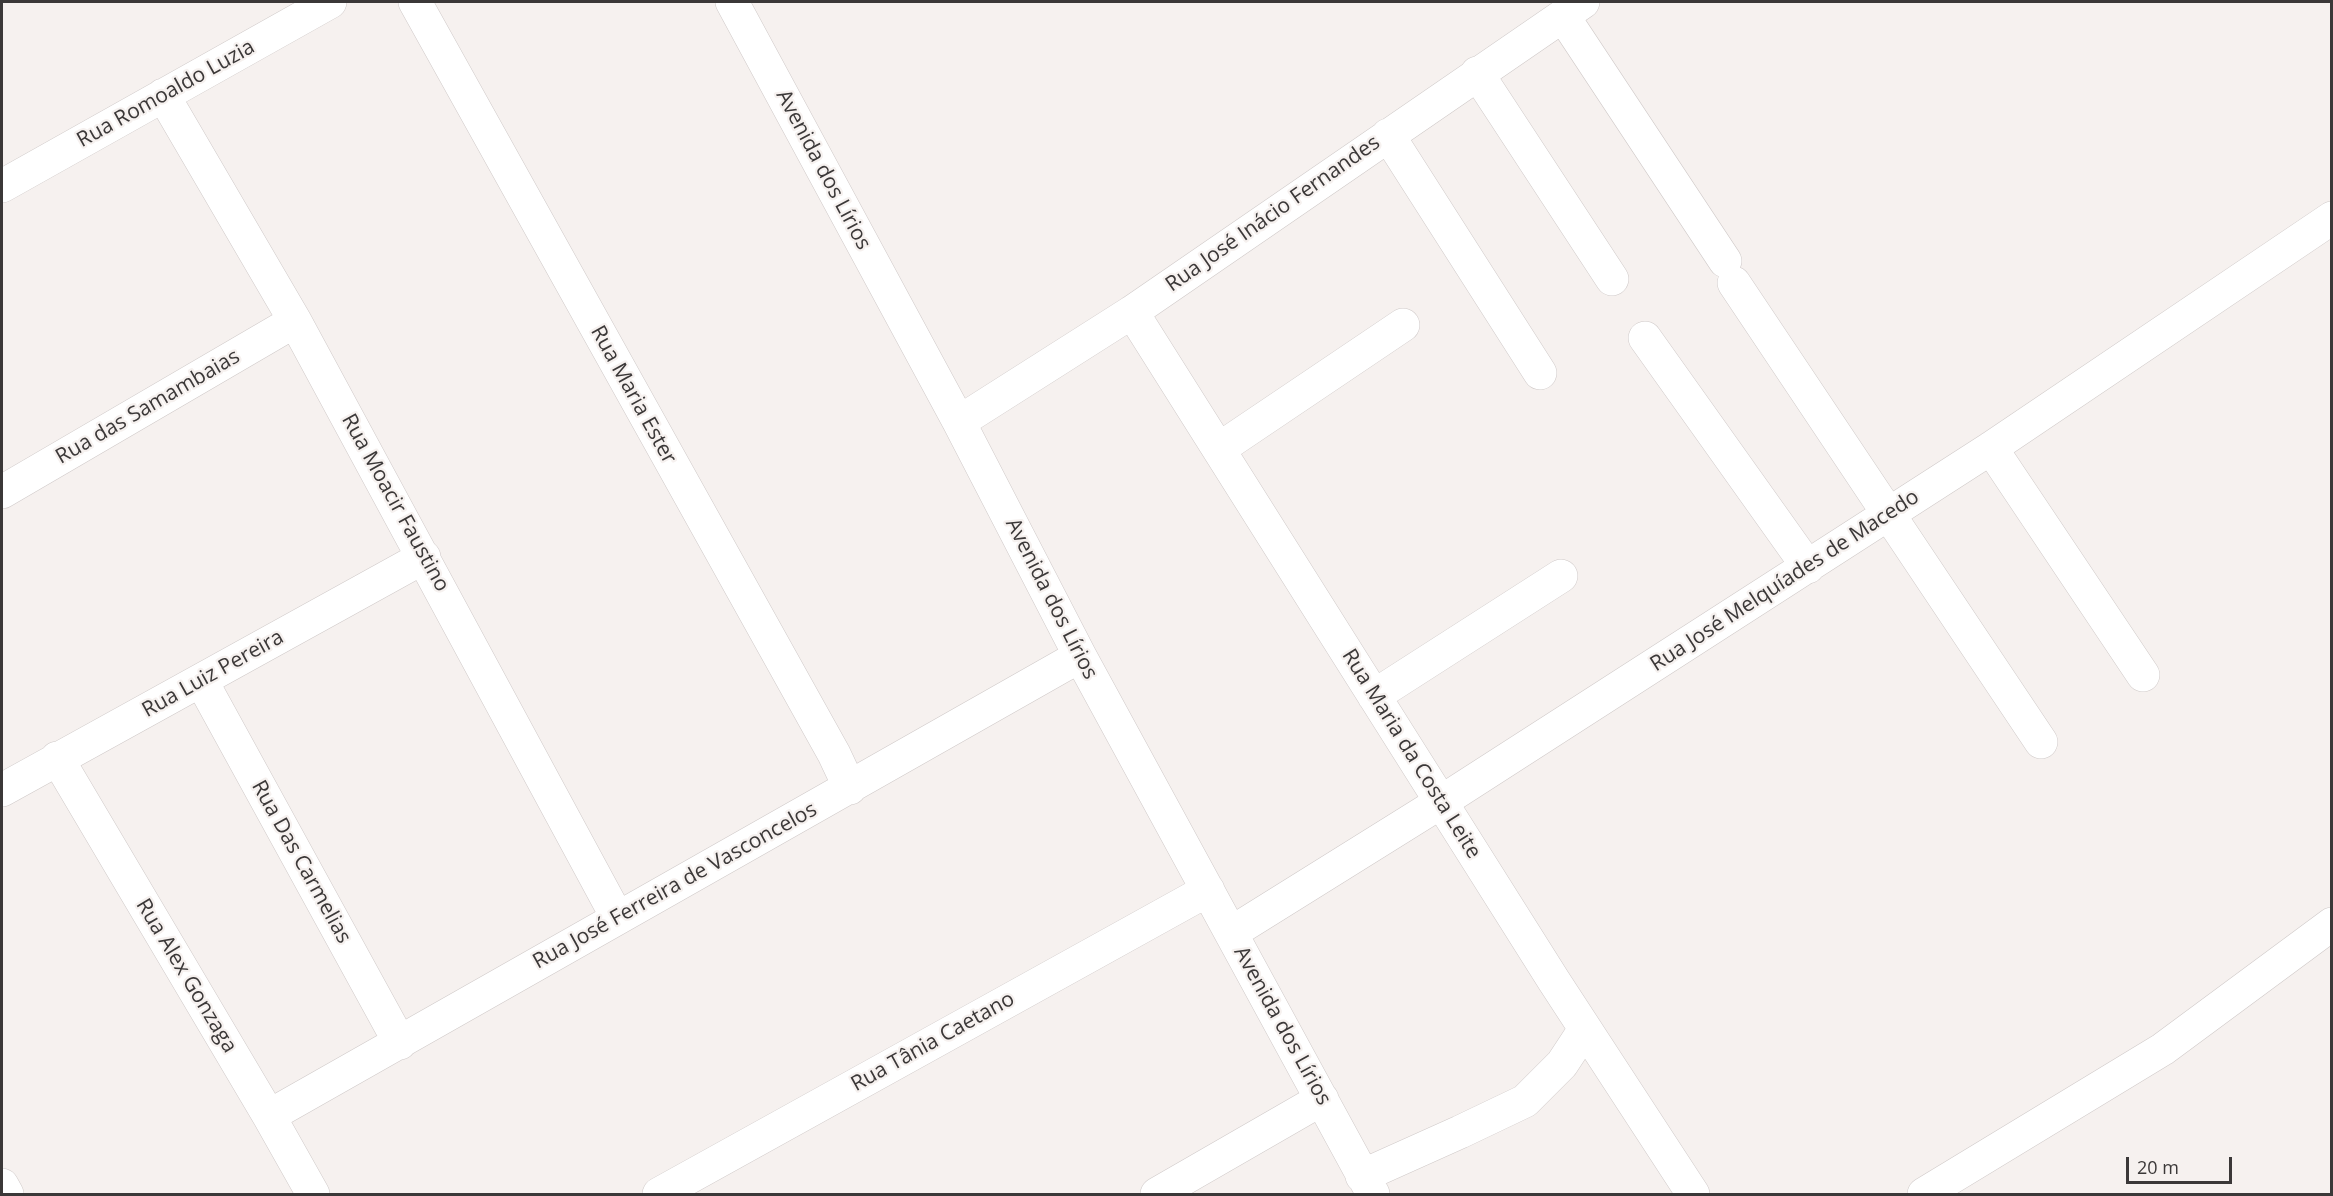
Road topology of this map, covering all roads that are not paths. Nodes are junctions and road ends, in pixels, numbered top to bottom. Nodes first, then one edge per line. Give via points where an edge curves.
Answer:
1 (330, 2) edge
2 (415, 2) edge
3 (732, 2) edge
4 (1573, 9) edge
5 (1477, 73) junction
6 (163, 95) junction
7 (1388, 135) junction
8 (2, 186) edge
9 (2331, 218) edge
10 (1612, 279) dead end
11 (1132, 312) junction
12 (295, 321) junction
13 (1403, 325) dead end
14 (1645, 338) dead end
15 (1540, 373) dead end
16 (959, 422) junction
17 (1991, 448) junction
18 (1219, 449) junction
19 (2, 492) edge
20 (1889, 514) junction
21 (424, 557) junction
22 (1808, 567) junction
23 (1561, 576) dead end
24 (1080, 656) junction
25 (2143, 675) dead end
26 (202, 682) junction
27 (1374, 696) junction
28 (2041, 742) dead end
29 (57, 758) junction
30 (850, 788) junction
31 (2, 790) edge
32 (1441, 802) junction
33 (1208, 890) junction
34 (617, 917) junction
35 (2331, 924) edge
36 (1231, 933) junction
37 (1585, 1029) junction
38 (400, 1043) junction
39 (1322, 1099) junction
40 (269, 1116) junction
41 (2, 1185) edge
42 (1368, 1185) edge
43 (7, 1194) edge
44 (314, 1194) edge
45 (659, 1194) edge
46 (1157, 1194) edge
47 (1693, 1194) edge
48 (1924, 1194) edge

1 - 6 street, Rua Romoaldo Luzia
2 - 30 street, Rua Maria Ester
3 - 16 street, Avenida dos Lírios
4 - 5 street, Rua José Inácio Fernandes
4 - 20 street via 1730,272
5 - 7 street, Rua José Inácio Fernandes
5 - 10 street
6 - 8 street, Rua Romoaldo Luzia
6 - 12 street, Rua Moacir Faustino
7 - 11 street, Rua José Inácio Fernandes
7 - 15 street
9 - 17 street, Rua José Melquíades de Macedo
11 - 16 street, Rua José Inácio Fernandes
11 - 18 street, Rua Maria da Costa Leite
12 - 19 street, Rua das Samambaias
12 - 21 street, Rua Moacir Faustino
13 - 18 street
14 - 22 street
16 - 24 street, Avenida dos Lírios
17 - 20 street, Rua José Melquíades de Macedo
17 - 25 street
18 - 27 street, Rua Maria da Costa Leite
20 - 22 street, Rua José Melquíades de Macedo
20 - 28 street
21 - 26 street, Rua Luiz Pereira
21 - 34 street, Rua Moacir Faustino
22 - 32 street, Rua José Melquíades de Macedo
23 - 27 street
24 - 30 street, Rua José Ferreira de Vasconcelos
24 - 33 street, Avenida dos Lírios
26 - 29 street, Rua Luiz Pereira
26 - 38 street, Rua Das Carmelias
27 - 32 street, Rua Maria da Costa Leite
29 - 31 street, Rua Luiz Pereira
29 - 40 street, Rua Alex Gonzaga
30 - 34 street, Rua José Ferreira de Vasconcelos
32 - 36 street, Rua José Melquíades de Macedo
32 - 37 street, Rua Maria da Costa Leite
33 - 36 street, Avenida dos Lírios
33 - 45 street, Rua Tânia Caetano
34 - 38 street, Rua José Ferreira de Vasconcelos
35 - 48 street via 2163,1048
36 - 39 street, Avenida dos Lírios
37 - 42 street via 1562,1064 1525,1101
37 - 47 street, Rua Maria da Costa Leite
38 - 40 street, Rua José Ferreira de Vasconcelos
39 - 42 street, Avenida dos Lírios
39 - 46 street
40 - 44 street, Rua Alex Gonzaga
41 - 43 street

